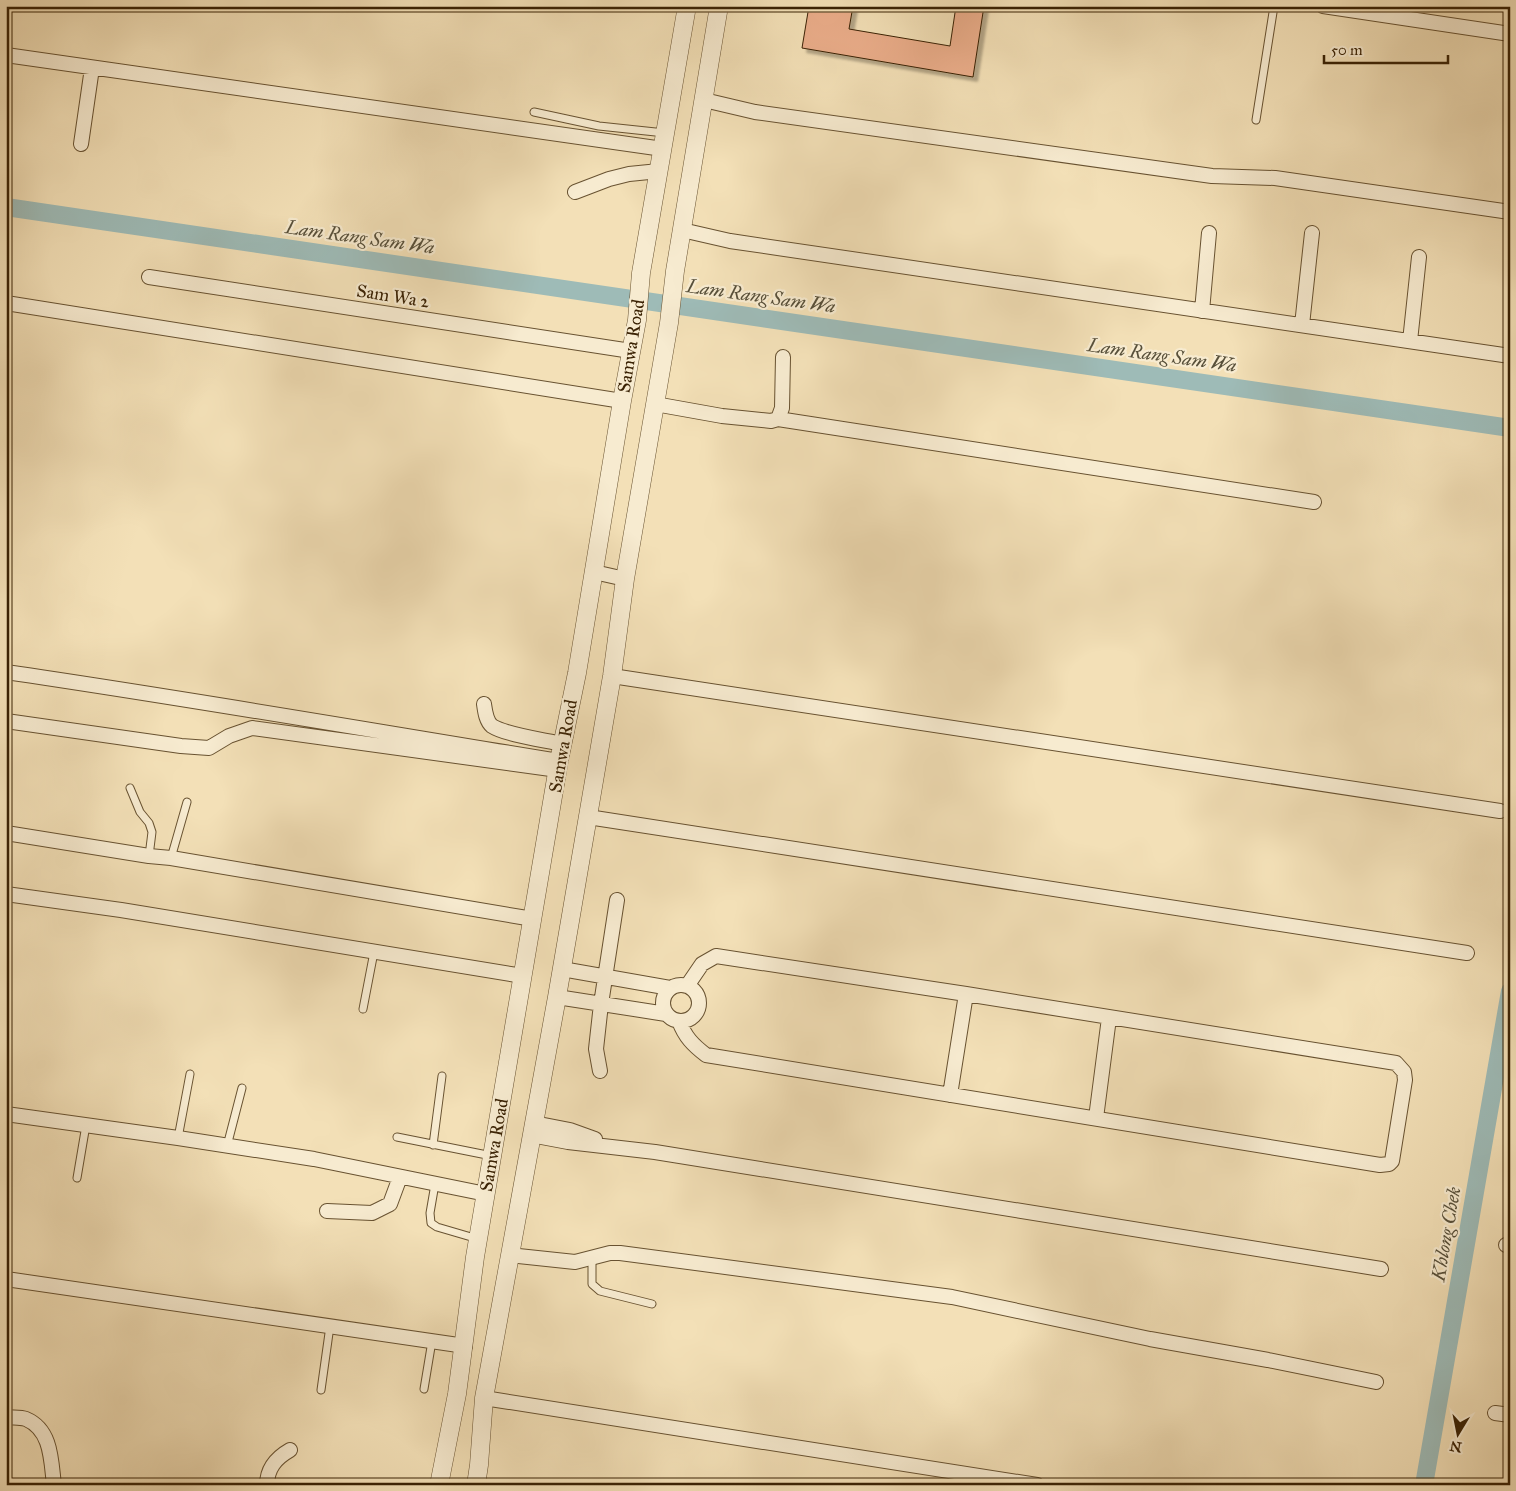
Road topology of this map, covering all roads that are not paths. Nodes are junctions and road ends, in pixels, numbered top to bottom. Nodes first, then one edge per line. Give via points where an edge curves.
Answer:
1 (687, 6) edge
2 (719, 6) edge
3 (1274, 6) edge
4 (1323, 6) edge
5 (1510, 34) edge
6 (6, 55) edge
7 (92, 68) junction
8 (704, 100) junction
9 (534, 112) dead end
10 (1256, 120) dead end
11 (664, 141) junction
12 (81, 144) dead end
13 (659, 171) junction
14 (575, 192) dead end
15 (1510, 212) edge
16 (682, 230) junction
17 (1209, 233) dead end
18 (1312, 233) dead end
19 (1419, 257) dead end
20 (149, 277) dead end
21 (6, 302) edge
22 (1202, 311) junction
23 (1302, 325) junction
24 (1410, 341) junction
25 (631, 351) junction
26 (1510, 356) edge
27 (783, 357) dead end
28 (622, 401) junction
29 (655, 404) junction
30 (778, 418) junction
31 (1314, 502) dead end
32 (594, 572) junction
33 (625, 579) junction
34 (6, 672) edge
35 (612, 676) junction
36 (484, 704) dead end
37 (6, 721) edge
38 (560, 758) junction
39 (130, 788) dead end
40 (187, 802) dead end
41 (1500, 811) dead end
42 (588, 817) junction
43 (6, 833) edge
44 (149, 856) junction
45 (171, 858) junction
46 (6, 894) edge
47 (617, 900) dead end
48 (533, 919) junction
49 (374, 952) junction
50 (1468, 953) dead end
51 (562, 969) junction
52 (523, 976) junction
53 (604, 977) junction
54 (687, 986) junction
55 (670, 988) junction
56 (966, 994) junction
57 (557, 997) junction
58 (601, 1004) junction
59 (363, 1009) dead end
60 (666, 1014) junction
61 (1109, 1018) junction
62 (679, 1021) junction
63 (600, 1071) dead end
64 (190, 1074) dead end
65 (442, 1076) dead end
66 (242, 1088) dead end
67 (950, 1095) junction
68 (6, 1114) edge
69 (1096, 1118) junction
70 (86, 1125) junction
71 (532, 1129) junction
72 (178, 1138) junction
73 (397, 1138) dead end
74 (433, 1145) junction
75 (227, 1146) junction
76 (492, 1156) junction
77 (400, 1177) junction
78 (77, 1178) dead end
79 (435, 1184) junction
80 (486, 1194) junction
81 (327, 1210) dead end
82 (478, 1239) junction
83 (509, 1255) junction
84 (592, 1257) junction
85 (1381, 1269) dead end
86 (6, 1279) edge
87 (652, 1304) dead end
88 (330, 1326) junction
89 (432, 1342) junction
90 (465, 1346) junction
91 (1376, 1382) dead end
92 (424, 1388) dead end
93 (321, 1390) dead end
94 (484, 1398) junction
95 (1496, 1413) dead end
96 (1510, 1415) edge
97 (6, 1418) edge
98 (290, 1450) dead end
99 (54, 1485) edge
100 (267, 1485) edge
101 (439, 1485) edge
102 (476, 1485) edge
103 (1037, 1485) edge

1 - 11 street, Samwa Road
2 - 8 street, Samwa Road
3 - 10 lane
4 - 5 street
6 - 7 street
7 - 11 street
7 - 12 street
8 - 15 street via 755,112 1212,176 1275,178
8 - 16 street, Samwa Road
9 - 11 lane
11 - 13 street, Samwa Road
13 - 14 street via 622,176
13 - 25 street, Samwa Road
16 - 22 street via 730,241
16 - 29 street, Samwa Road
17 - 22 street
18 - 23 street
19 - 24 street
20 - 25 street, Sam Wa 2
21 - 28 street
22 - 23 street
23 - 24 street
24 - 26 street
25 - 28 street, Samwa Road
27 - 30 street via 782,408
28 - 32 street, Samwa Road
29 - 30 street via 730,417 771,421
29 - 33 street, Samwa Road
30 - 31 street
32 - 33 street
32 - 38 street, Samwa Road
33 - 35 street, Samwa Road
34 - 38 street
35 - 41 street
35 - 42 street, Samwa Road
36 - 38 street via 486,718 492,726
37 - 38 street via 209,748 252,728
38 - 48 street, Samwa Road
39 - 44 lane via 152,832
40 - 45 lane
42 - 50 street
42 - 51 street, Samwa Road
43 - 44 street
44 - 45 street
45 - 48 street
46 - 49 street
47 - 53 street
48 - 52 street, Samwa Road
49 - 52 street
49 - 59 lane
51 - 53 street
51 - 57 street, Samwa Road
52 - 76 street, Samwa Road
53 - 55 street
53 - 58 street
54 - 55 street
54 - 56 street via 702,964 716,956
54 - 62 street via 694,991 699,1007 688,1020
55 - 60 street via 664,996
56 - 61 street
56 - 67 street
57 - 58 street
57 - 71 street, Samwa Road
58 - 60 street
58 - 63 street via 596,1049
60 - 62 street
61 - 69 street
61 - 69 street via 1396,1063 1404,1072 1405,1080 1392,1161 1385,1166
62 - 67 street via 685,1036 706,1055
64 - 72 lane
65 - 74 lane
66 - 75 lane
67 - 69 street
68 - 70 street
70 - 72 street
70 - 78 lane
71 - 83 street, Samwa Road
71 - 85 street via 570,1130 617,1147
72 - 75 street
73 - 74 lane
74 - 76 lane
75 - 77 street
76 - 80 street, Samwa Road
77 - 79 street
77 - 81 street via 390,1204 372,1213
79 - 80 street
79 - 82 lane via 431,1223
80 - 82 street, Samwa Road
82 - 90 street, Samwa Road
83 - 84 street via 574,1262
83 - 94 street, Samwa Road
84 - 87 lane via 592,1284 600,1291
84 - 91 street via 620,1253 952,1297
86 - 88 street
88 - 89 street
88 - 93 lane
89 - 90 street
89 - 92 lane
90 - 101 street, Samwa Road
94 - 102 street, Samwa Road
94 - 103 street
95 - 96 street
97 - 99 street via 25,1419 39,1428 50,1446
98 - 100 street via 278,1458 267,1476

